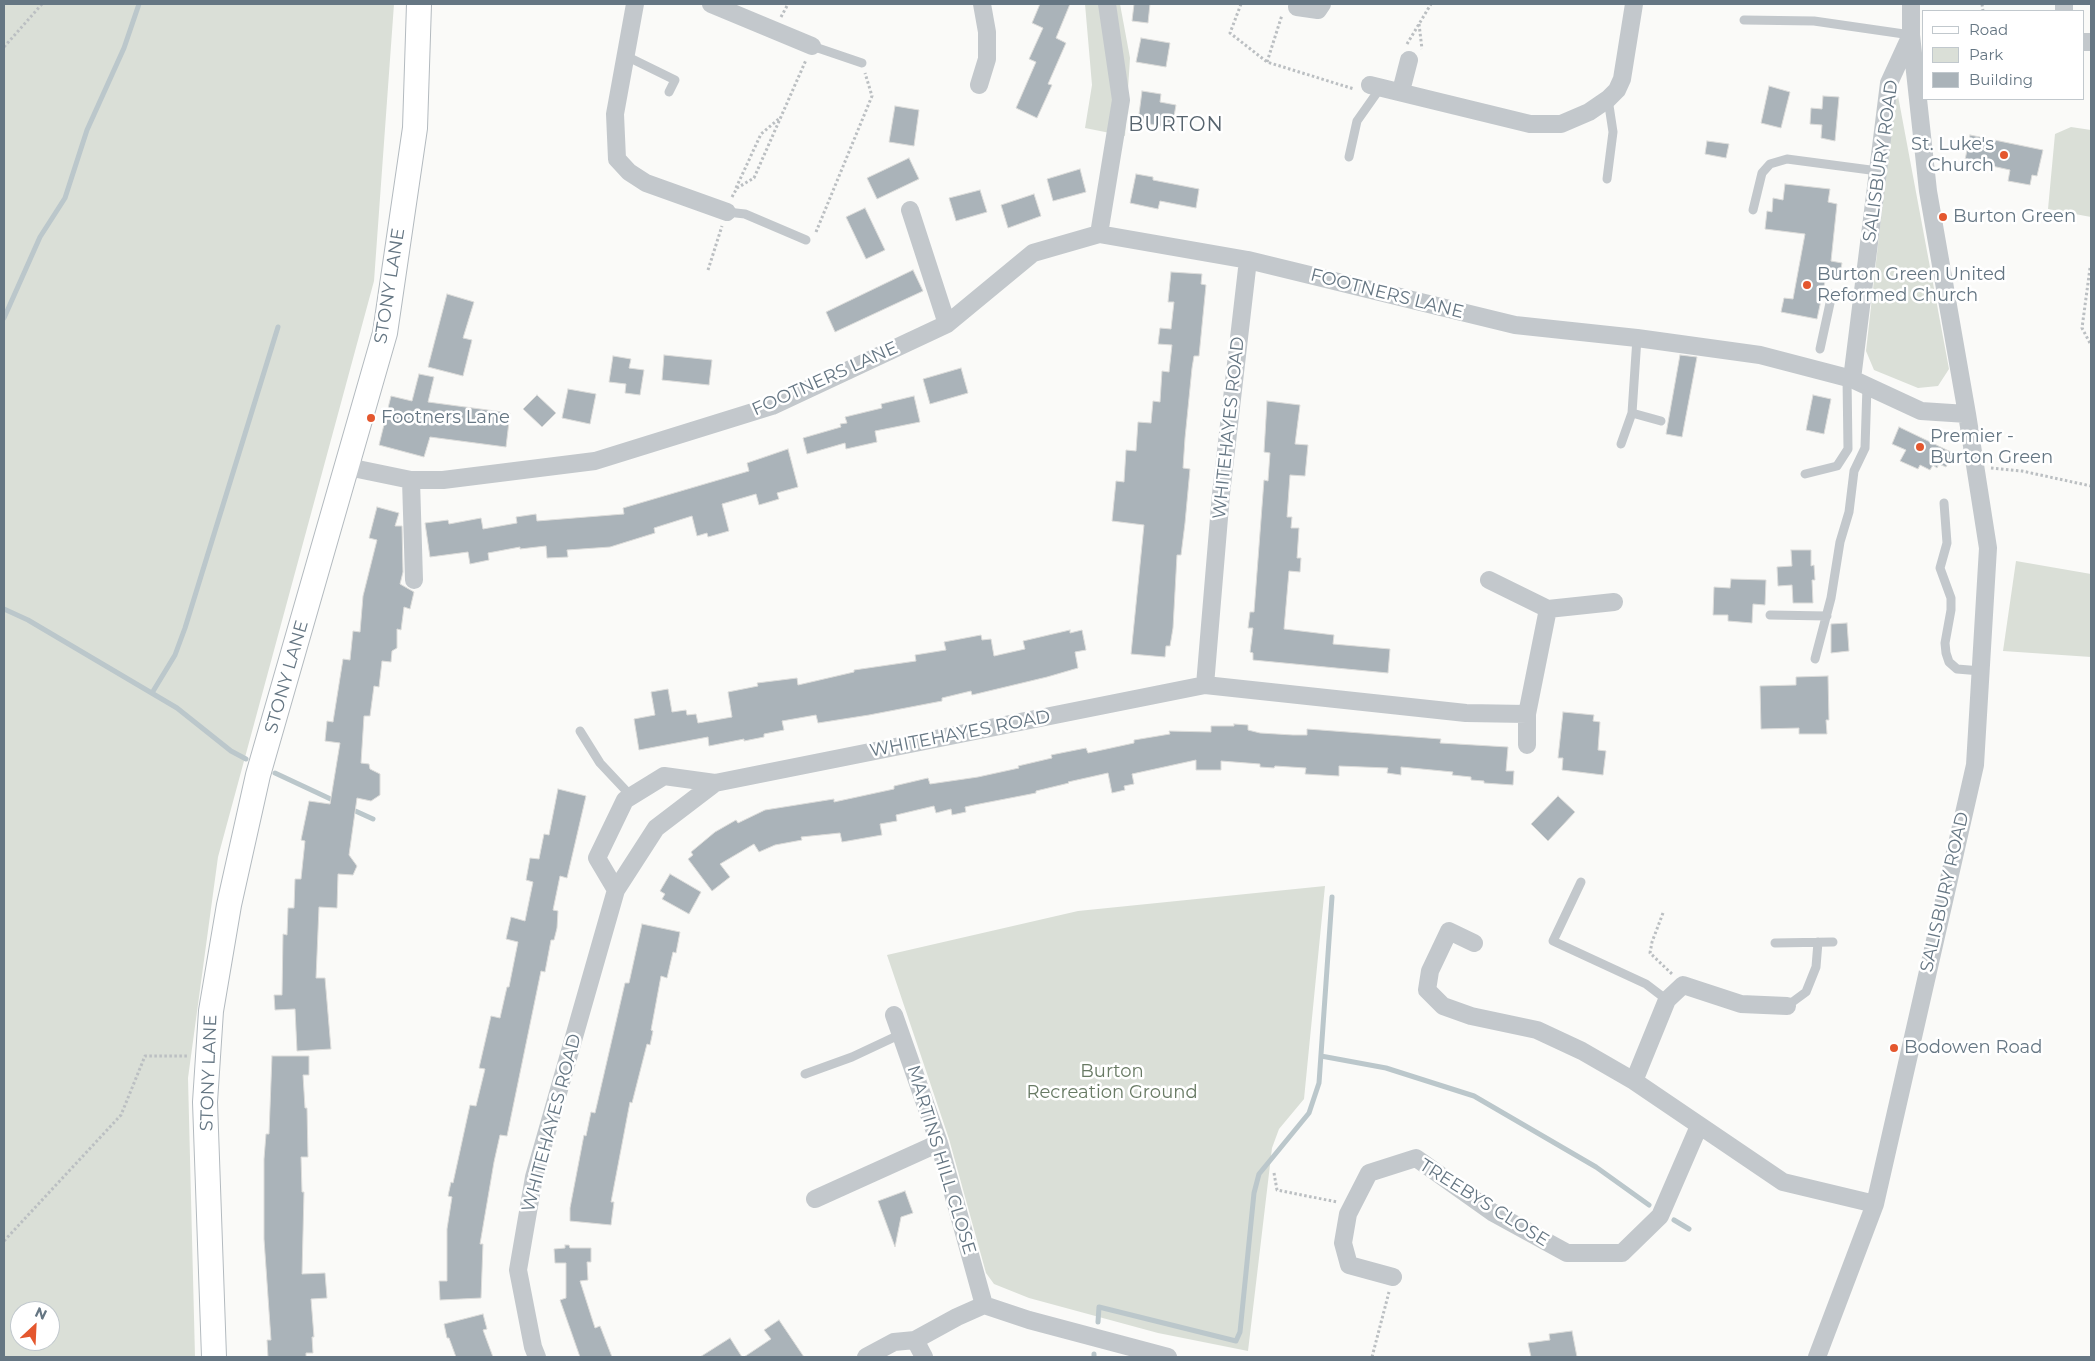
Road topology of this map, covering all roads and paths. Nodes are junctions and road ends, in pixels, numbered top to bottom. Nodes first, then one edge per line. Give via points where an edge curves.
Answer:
1 (42, 4) edge
2 (419, 4) edge
3 (635, 4) edge
4 (711, 4) edge
5 (982, 4) edge
6 (1108, 4) edge
7 (1241, 4) edge
8 (1322, 4) edge
9 (1431, 4) edge
10 (1634, 4) edge
11 (1911, 4) edge
12 (1291, 7) joint
13 (1744, 20) dead end
14 (1911, 34) junction
15 (812, 46) junction
16 (4, 47) edge
17 (626, 56) junction
18 (1409, 60) joint
19 (1267, 62) junction
20 (862, 63) joint
21 (979, 85) dead end
22 (1375, 86) junction
23 (1400, 91) junction
24 (669, 92) dead end
25 (1608, 99) junction
26 (781, 116) junction
27 (1349, 157) dead end
28 (1878, 172) junction
29 (1607, 179) dead end
30 (734, 193) junction
31 (910, 210) dead end
32 (1753, 210) dead end
33 (727, 212) junction
34 (1099, 234) junction
35 (806, 240) joint
36 (1248, 260) junction
37 (2090, 268) edge
38 (708, 270) dead end
39 (1862, 298) junction
40 (947, 324) junction
41 (1637, 338) junction
42 (2091, 345) edge
43 (1820, 348) dead end
44 (1856, 381) junction
45 (1632, 414) junction
46 (1967, 414) junction
47 (1662, 421) dead end
48 (1621, 444) dead end
49 (348, 467) junction
50 (1976, 468) junction
51 (1805, 474) dead end
52 (411, 480) junction
53 (2091, 486) edge
54 (1944, 503) dead end
55 (414, 580) dead end
56 (1489, 580) dead end
57 (1614, 602) dead end
58 (1548, 608) junction
59 (1770, 615) dead end
60 (1826, 616) junction
61 (1815, 659) dead end
62 (1981, 671) junction
63 (1205, 685) junction
64 (1527, 714) junction
65 (580, 731) dead end
66 (1527, 745) dead end
67 (715, 783) junction
68 (630, 796) junction
69 (1581, 882) dead end
70 (616, 890) junction
71 (1663, 913) dead end
72 (1818, 942) junction
73 (1833, 942) dead end
74 (1474, 943) dead end
75 (1775, 943) dead end
76 (1683, 985) junction
77 (1667, 1000) junction
78 (1787, 1006) joint
79 (894, 1015) dead end
80 (901, 1034) junction
81 (208, 1056) junction
82 (804, 1074) dead end
83 (1634, 1081) junction
84 (1699, 1126) junction
85 (939, 1143) junction
86 (1274, 1172) dead end
87 (815, 1199) dead end
88 (1875, 1204) junction
89 (1352, 1205) junction
90 (4, 1241) edge
91 (1392, 1276) joint
92 (984, 1305) junction
93 (915, 1340) junction
94 (214, 1357) edge
95 (537, 1357) edge
96 (866, 1357) edge
97 (924, 1357) edge
98 (1168, 1357) edge
99 (1372, 1357) edge
100 (1819, 1357) edge

1 - 16 path
2 - 49 main road, STONY LANE via 415,128 385,333
3 - 17 street
4 - 15 street
5 - 21 street via 988,32 986,59
6 - 34 street via 1121,100
7 - 19 path via 1230,33
8 - 12 street via 1318,10
9 - 18 path via 1401,54
10 - 25 street via 1622,79
11 - 14 street, SALISBURY ROAD
12 - 19 path
13 - 14 lane via 1814,20
14 - 28 street, SALISBURY ROAD via 1889,83
14 - 46 street, SALISBURY ROAD via 1928,191
15 - 20 lane
15 - 26 path
17 - 24 lane via 675,80
17 - 33 street via 615,114 617,159 646,183
18 - 23 street
19 - 22 path via 1363,91
20 - 35 path via 872,96 815,235
22 - 23 street
22 - 27 lane via 1357,121
23 - 25 street via 1530,124 1560,124 1589,112
25 - 29 lane via 1613,132
26 - 30 path via 761,134
26 - 30 path via 754,178
28 - 32 lane via 1787,159 1770,164 1762,173
28 - 39 street, SALISBURY ROAD
30 - 33 path
31 - 40 street
33 - 35 lane via 744,214
33 - 38 path
34 - 36 street, FOOTNERS LANE
34 - 40 street, FOOTNERS LANE via 1033,253
36 - 41 street, FOOTNERS LANE via 1516,325
36 - 63 street, WHITEHAYES ROAD
37 - 42 path via 2082,328
39 - 43 lane via 1832,294
39 - 44 street, SALISBURY ROAD
40 - 52 street, FOOTNERS LANE via 772,406 595,462 442,480
41 - 44 street, FOOTNERS LANE via 1760,355
41 - 45 lane
44 - 46 street via 1921,411
44 - 51 lane via 1848,449 1837,466
44 - 60 lane via 1865,448 1854,471
45 - 47 lane
45 - 48 lane
46 - 50 street, SALISBURY ROAD
49 - 52 street, FOOTNERS LANE
49 - 81 main road, STONY LANE via 258,774 229,905 211,1011
50 - 53 path via 2022,471
50 - 62 street, SALISBURY ROAD via 1988,548
52 - 55 street
54 - 62 lane via 1947,543 1940,568 1951,598 1946,653 1949,662 1957,669
56 - 58 street
57 - 58 street
58 - 64 street
59 - 60 lane
60 - 61 lane
62 - 88 street, SALISBURY ROAD via 1975,765
63 - 64 street, WHITEHAYES ROAD via 1466,713
63 - 67 street, WHITEHAYES ROAD
64 - 66 street
65 - 68 lane via 600,763
67 - 68 street, WHITEHAYES ROAD via 664,776
67 - 70 street, WHITEHAYES ROAD via 656,828
68 - 70 street, WHITEHAYES ROAD via 625,800 597,858
69 - 77 lane via 1553,941 1646,984
70 - 95 street, WHITEHAYES ROAD via 534,1177 527,1214 518,1270
71 - 76 path via 1650,953
72 - 73 lane
72 - 75 lane
72 - 78 lane via 1816,967 1806,992
74 - 83 street via 1449,932 1430,971 1427,990 1442,1006 1470,1016 1537,1030
76 - 77 street
76 - 78 street via 1741,1004
77 - 83 street
79 - 80 street, MARTINS HILL CLOSE
80 - 82 lane via 852,1057
80 - 85 street, MARTINS HILL CLOSE
81 - 90 path via 145,1056 121,1115
81 - 94 main road, STONY LANE via 205,1102
83 - 84 street
84 - 88 street via 1783,1182
84 - 89 street, TREEBYS CLOSE via 1660,1216 1622,1253 1567,1253 1492,1212 1416,1158 1369,1173
85 - 87 street
85 - 92 street, MARTINS HILL CLOSE
86 - 89 path via 1277,1190
88 - 100 street, SALISBURY ROAD
89 - 91 street, TREEBYS CLOSE via 1343,1243 1349,1265
91 - 99 path
92 - 93 street
92 - 98 street
93 - 96 street via 894,1342
93 - 97 street

